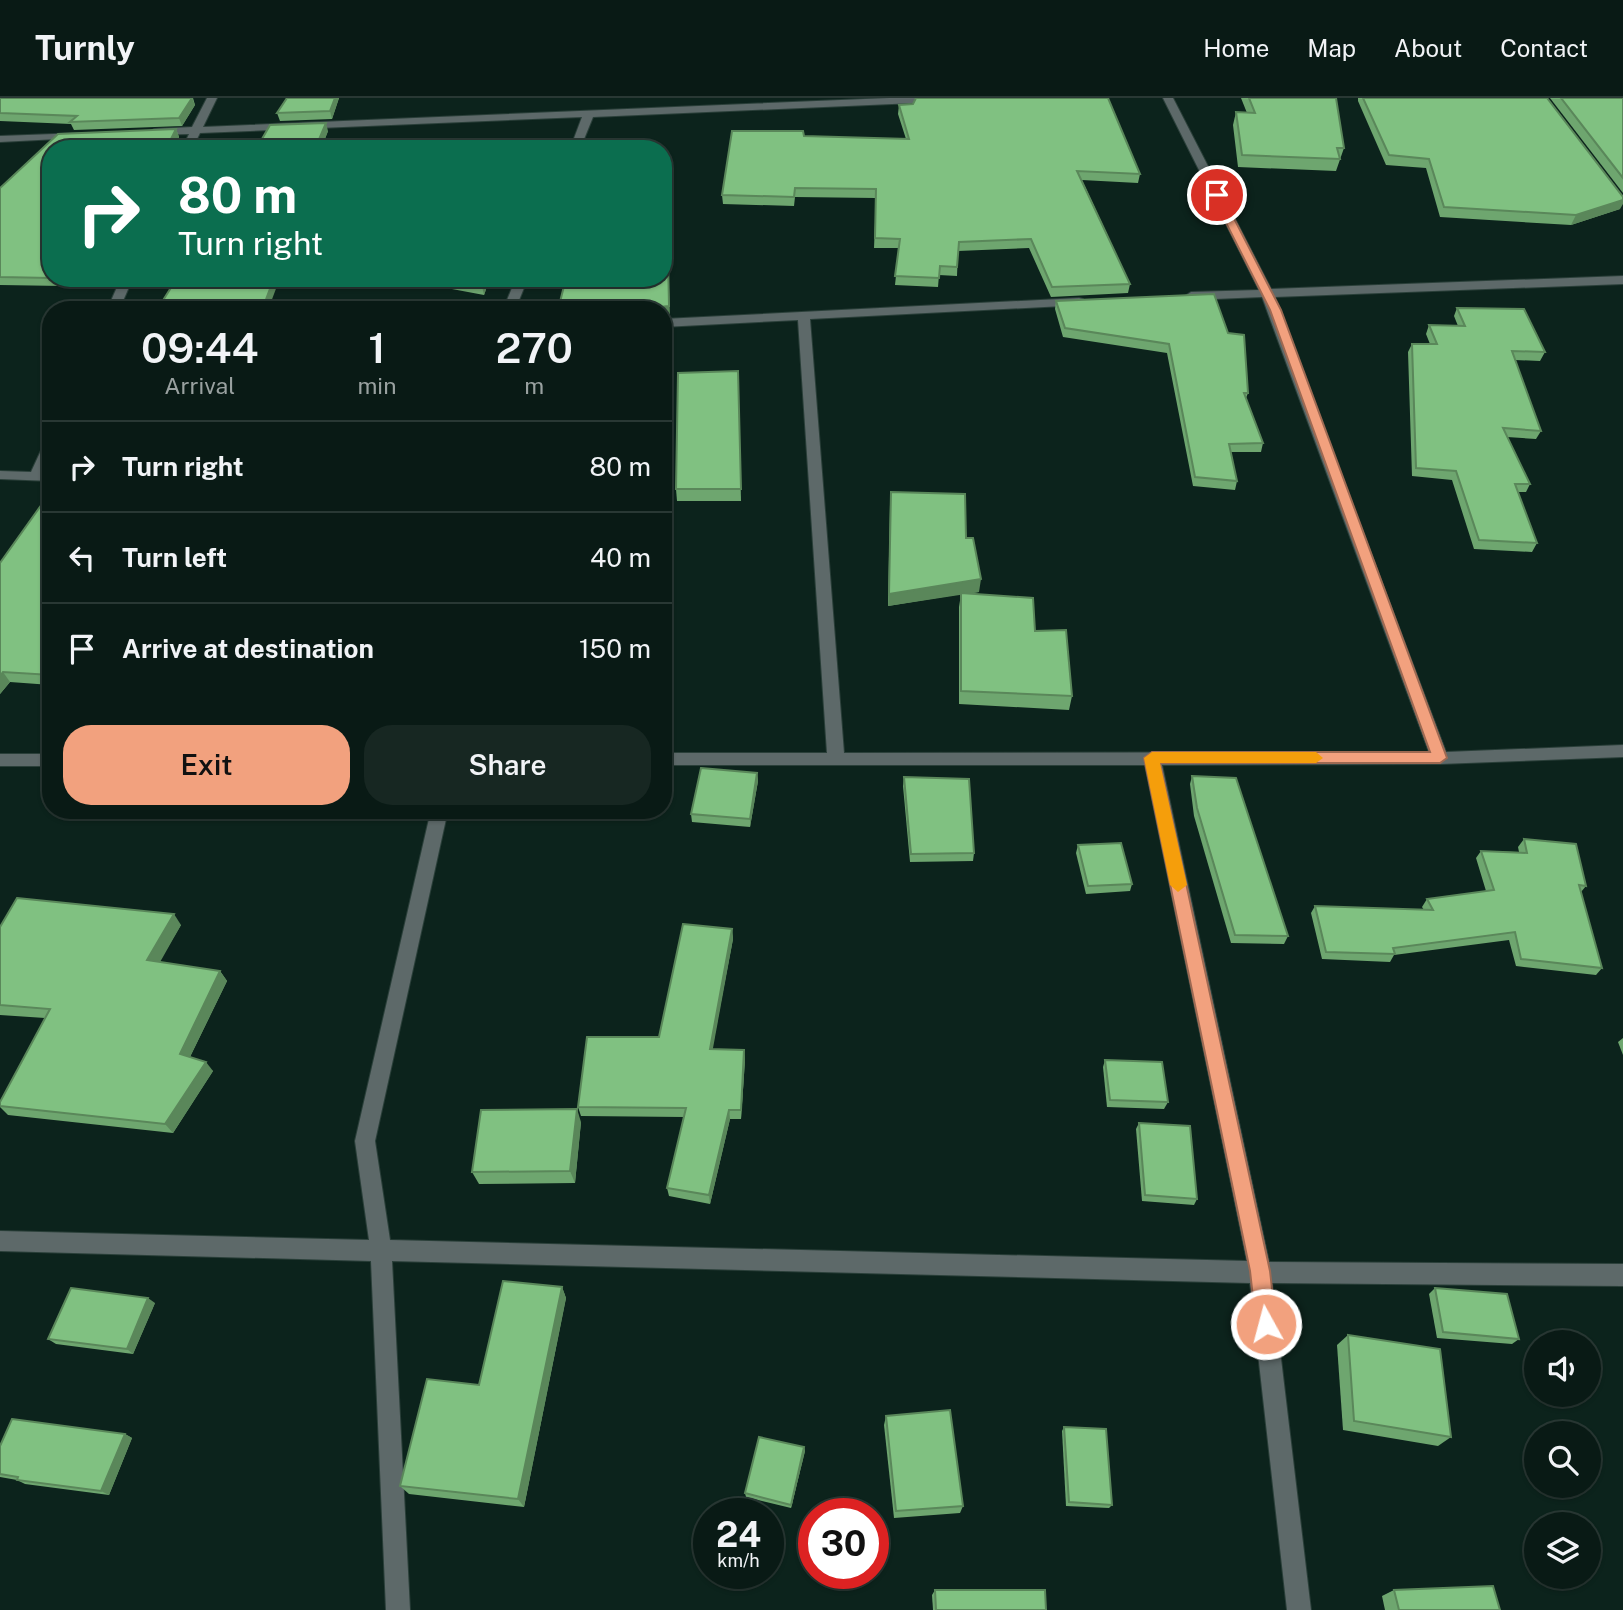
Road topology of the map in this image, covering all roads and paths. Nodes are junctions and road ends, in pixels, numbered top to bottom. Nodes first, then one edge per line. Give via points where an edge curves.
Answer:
1 (212, 98) edge
2 (960, 98) edge
3 (1168, 98) edge
4 (790, 101) edge
5 (589, 113) junction
6 (196, 129) junction
7 (144, 132) edge
8 (92, 135) edge
9 (0, 139) edge
10 (191, 140) edge
11 (578, 140) edge
12 (1623, 280) edge
13 (1266, 292) junction
14 (1171, 297) edge
15 (1089, 301) edge
16 (804, 316) junction
17 (672, 323) edge
18 (0, 475) edge
19 (42, 476) edge
20 (1623, 751) edge
21 (836, 758) junction
22 (1152, 758) junction
23 (1440, 758) junction
24 (672, 759) edge
25 (0, 760) edge
26 (42, 760) edge
27 (438, 819) edge
28 (0, 1241) edge
29 (381, 1251) junction
30 (1260, 1271) junction
31 (1623, 1275) edge
32 (398, 1610) edge
33 (1299, 1610) edge

1 - 6 street
2 - 4 street
3 - 13 street
4 - 5 street
5 - 6 street
5 - 11 street
6 - 7 street
6 - 10 street
8 - 9 street
12 - 13 street
13 - 14 street
13 - 23 street
15 - 16 street
16 - 17 street
16 - 21 street
18 - 19 street
20 - 23 street
21 - 22 street
21 - 24 street
22 - 23 street
22 - 30 street
25 - 26 street
27 - 29 street via 365,1140
28 - 29 street
29 - 30 street
29 - 32 street
30 - 31 street
30 - 33 street

